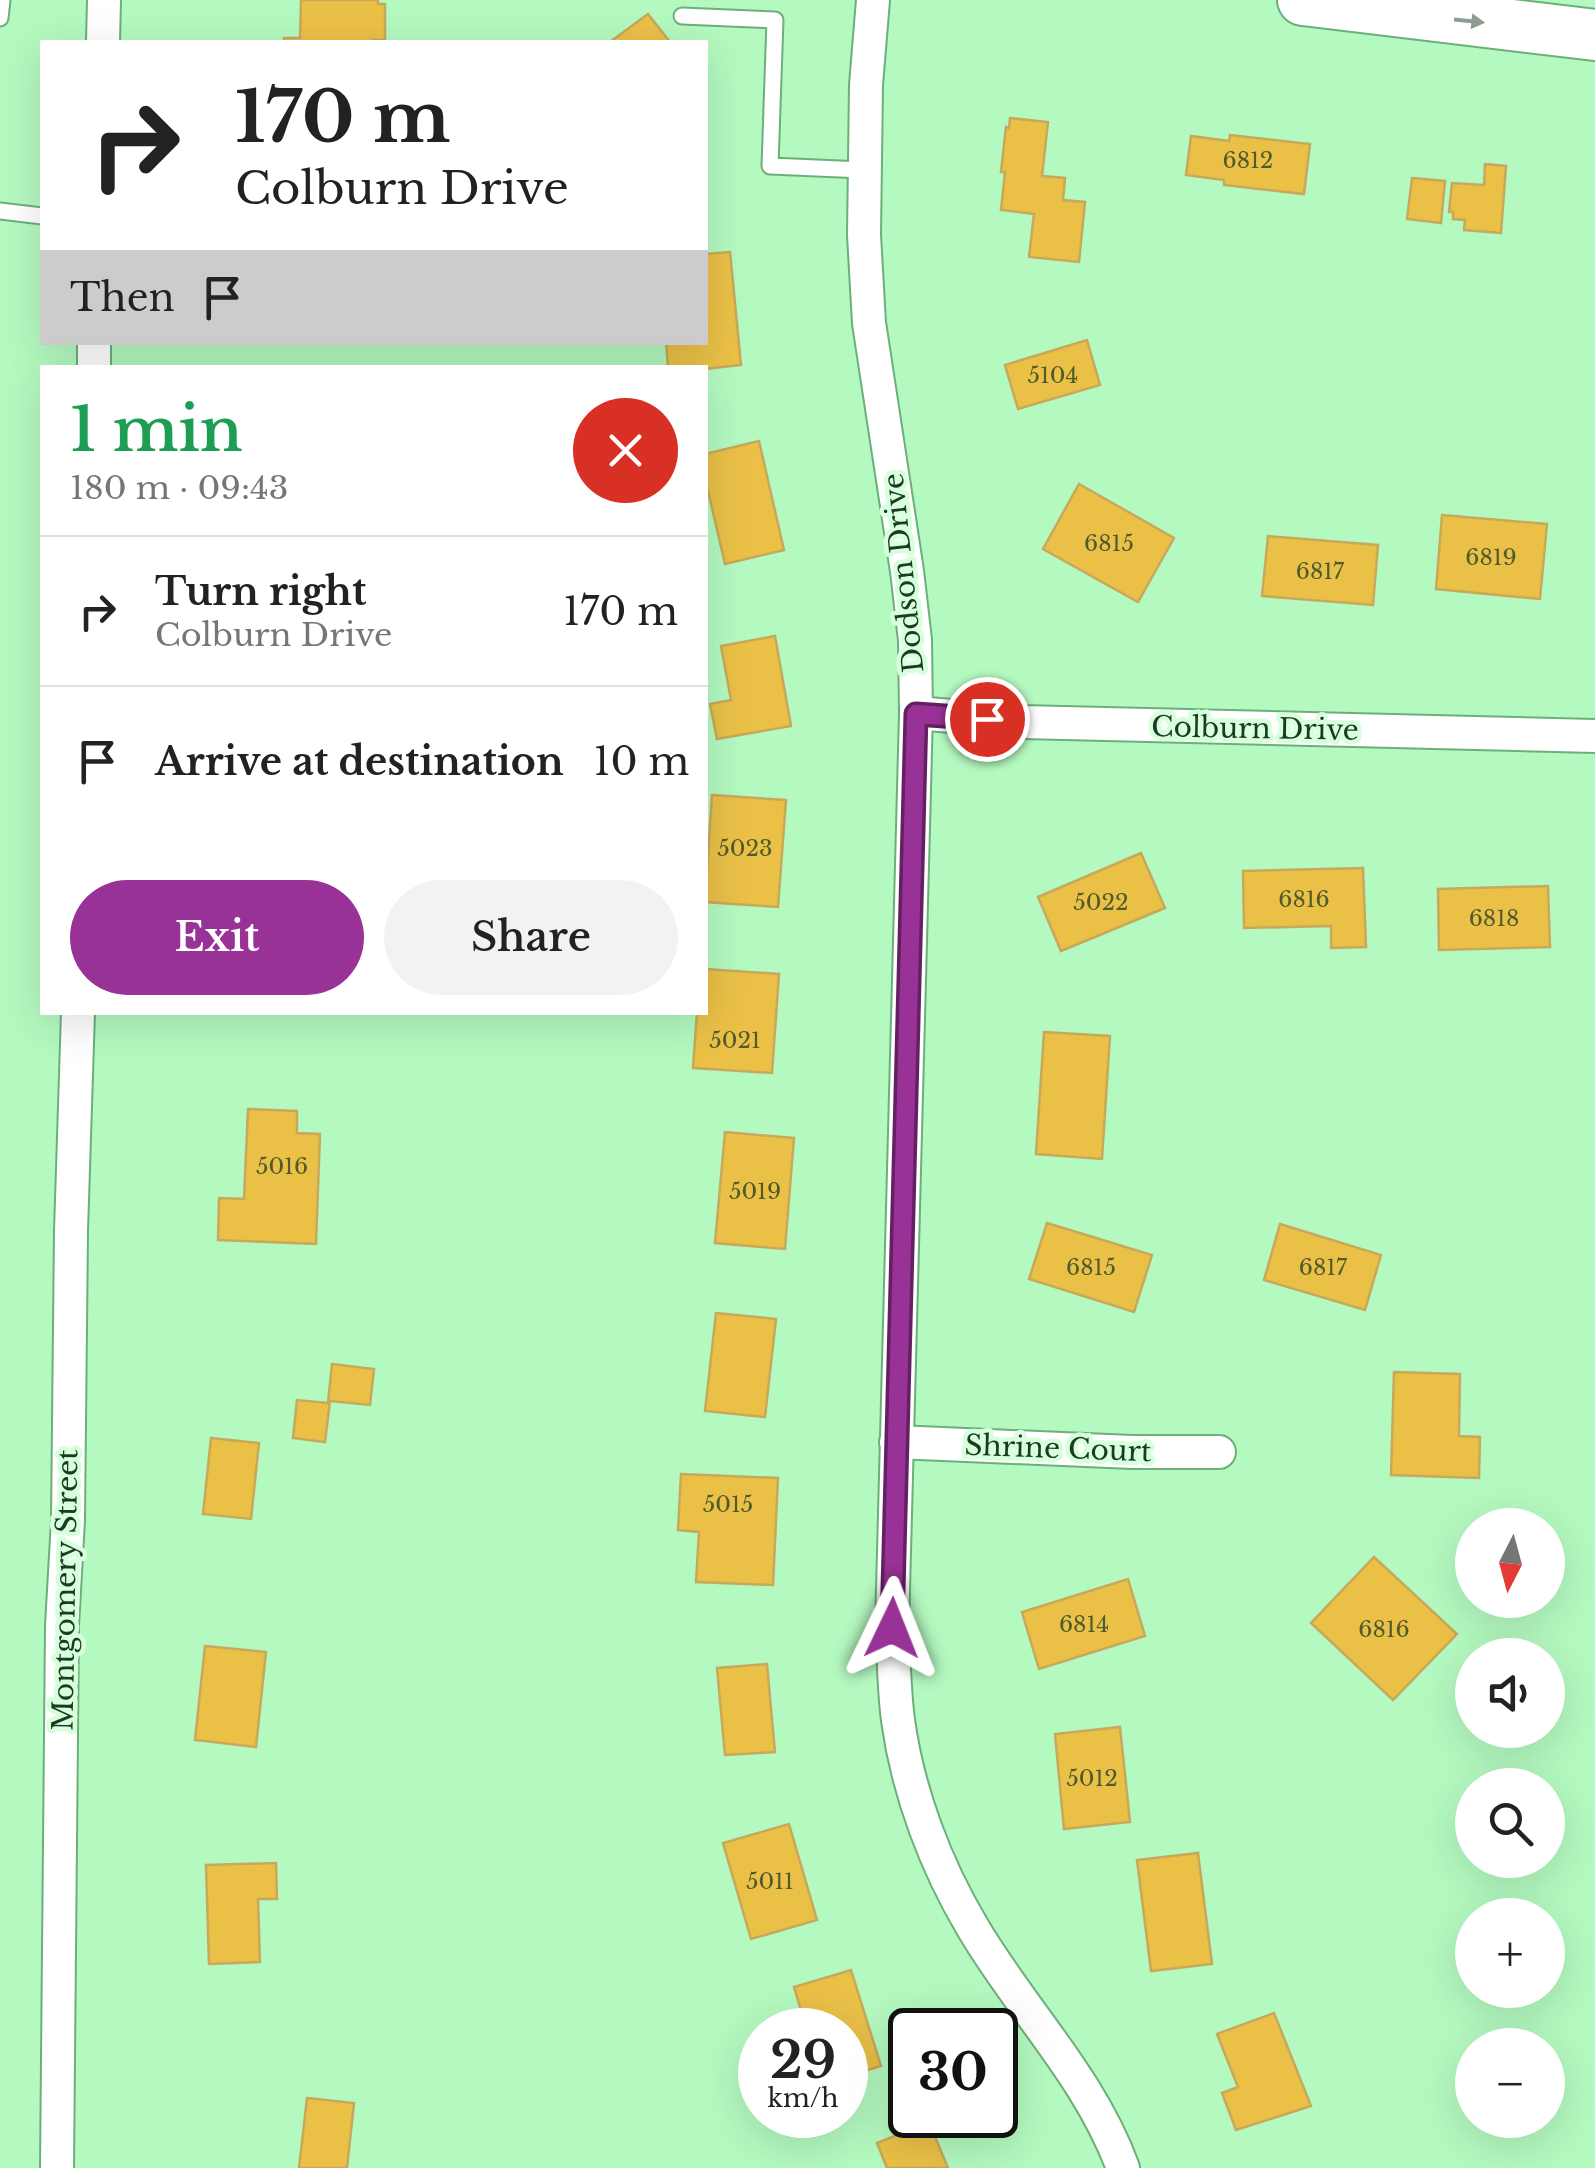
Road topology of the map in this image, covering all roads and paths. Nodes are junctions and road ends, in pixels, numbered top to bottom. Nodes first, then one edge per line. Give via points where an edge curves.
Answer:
1 (2, 0) edge
2 (104, 0) edge
3 (873, 0) edge
4 (1302, 0) edge
5 (682, 16) dead end
6 (0, 18) edge
7 (1595, 35) edge
8 (103, 40) edge
9 (863, 170) junction
10 (0, 211) edge
11 (40, 216) edge
12 (916, 714) junction
13 (1595, 736) edge
14 (78, 1015) edge
15 (896, 1442) junction
16 (1219, 1452) dead end
17 (56, 2168) edge
18 (1123, 2168) edge

1 - 6 lane
2 - 8 street
3 - 9 street, Dodson Drive
4 -> 7 main road
5 - 9 lane via 774,20 770,166
9 - 12 street, Dodson Drive via 869,323 907,571
10 - 11 lane
12 - 13 street, Colburn Drive
12 - 15 street, Dodson Drive
14 - 17 street, Montgomery Street
15 - 16 street, Shrine Court
15 - 18 street, Dodson Drive via 892,1628 898,1720 913,1791 972,1927 1080,2080

